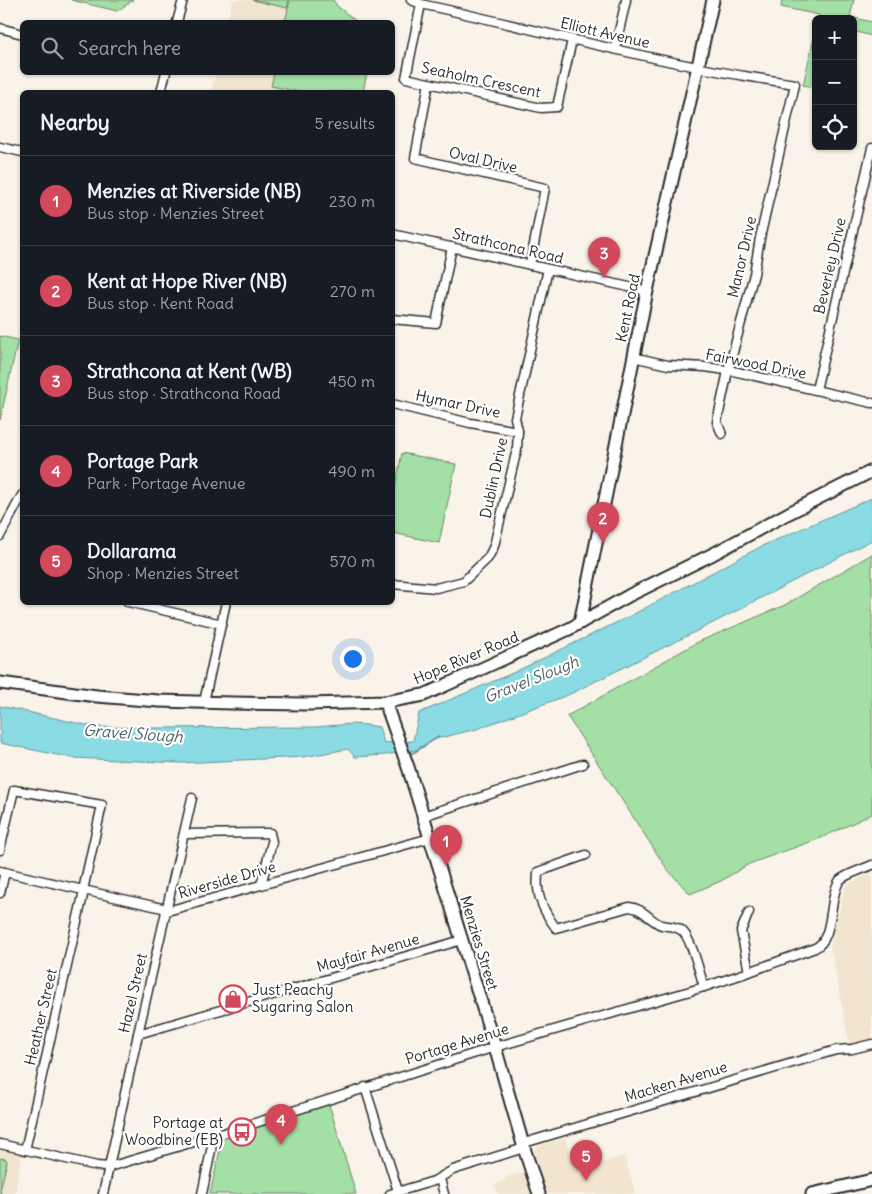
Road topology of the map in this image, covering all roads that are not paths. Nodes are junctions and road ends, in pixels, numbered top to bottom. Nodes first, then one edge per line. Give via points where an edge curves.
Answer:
1 (183, 0) edge
2 (411, 0) edge
3 (626, 0) edge
4 (713, 0) edge
5 (422, 4) junction
6 (178, 20) edge
7 (0, 28) edge
8 (20, 33) edge
9 (572, 40) junction
10 (615, 49) junction
11 (698, 68) junction
12 (165, 75) edge
13 (429, 83) junction
14 (795, 84) joint
15 (162, 90) edge
16 (0, 147) edge
17 (872, 148) edge
18 (20, 152) edge
19 (395, 235) edge
20 (452, 247) junction
21 (530, 265) junction
22 (548, 269) junction
23 (647, 291) junction
24 (395, 319) edge
25 (633, 357) junction
26 (728, 371) junction
27 (816, 390) junction
28 (872, 403) edge
29 (395, 405) edge
30 (518, 431) junction
31 (722, 434) dead end
32 (872, 471) edge
33 (20, 499) edge
34 (0, 536) edge
35 (395, 584) edge
36 (141, 605) edge
37 (225, 605) edge
38 (222, 624) junction
39 (580, 624) junction
40 (0, 683) edge
41 (204, 702) junction
42 (387, 708) junction
43 (583, 764) dead end
44 (192, 798) dead end
45 (423, 816) junction
46 (184, 834) junction
47 (430, 838) junction
48 (0, 850) edge
49 (586, 855) dead end
50 (872, 865) edge
51 (2, 872) edge
52 (261, 885) junction
53 (84, 890) junction
54 (0, 893) edge
55 (167, 909) junction
56 (749, 912) dead end
57 (462, 940) junction
58 (749, 972) junction
59 (704, 987) junction
60 (138, 1034) junction
61 (872, 1044) edge
62 (495, 1047) junction
63 (364, 1087) junction
64 (214, 1136) junction
65 (0, 1144) edge
66 (524, 1145) junction
67 (25, 1150) junction
68 (109, 1167) junction
69 (440, 1179) junction
70 (872, 1180) edge
71 (835, 1191) edge
72 (394, 1193) edge
73 (103, 1194) edge
74 (202, 1194) edge
75 (444, 1194) edge
76 (539, 1194) edge
77 (812, 1194) edge

1 - 6 street
2 - 5 street, Elliott Avenue
3 - 10 street
4 - 11 street, Kent Road
5 - 9 street, Elliott Avenue
5 - 13 street, Seaholm Crescent via 406,78
7 - 8 street
9 - 10 street, Elliott Avenue
9 - 13 street, Seaholm Crescent via 557,107 541,108
10 - 11 street, Elliott Avenue
11 - 14 street, Elliott Avenue
11 - 23 street, Kent Road
12 - 15 street
13 - 21 street, Oval Drive via 415,158 544,188
14 - 26 street, Manor Drive via 754,274
16 - 18 street
17 - 27 street, Beverley Drive
19 - 20 street, Strathcona Road
20 - 21 street, Strathcona Road
20 - 24 street via 436,323
21 - 22 street, Strathcona Road
22 - 23 street, Strathcona Road
22 - 30 street, Dublin Drive via 517,408
23 - 25 street, Kent Road
25 - 26 street, Fairwood Drive via 668,365
25 - 39 street, Kent Road
26 - 27 street, Fairwood Drive
26 - 31 street, Manor Drive via 718,422
27 - 28 street, Fairwood Drive
29 - 30 street, Hymar Drive
30 - 35 street, Dublin Drive via 517,449 494,546 488,558 464,581 436,588
32 - 39 street, Hope River Road
33 - 34 street
36 - 38 street
37 - 38 street
38 - 41 street
39 - 42 street, Hope River Road via 424,695
40 - 41 street, Hope River Road via 97,696
41 - 42 street, Hope River Road
42 - 45 street, Menzies Street
43 - 45 street
44 - 46 street, Hazel Street
45 - 47 street, Menzies Street
46 - 52 street via 270,833 272,842
46 - 55 street, Hazel Street
47 - 52 street, Riverside Drive
47 - 57 street, Menzies Street
48 - 53 street, Heather Street via 14,790 102,806
49 - 59 street via 538,872 541,902 556,928 629,908 641,910 660,925 683,930
50 - 58 street, Portage Avenue via 840,881 821,945
51 - 53 street, Riverside Drive
51 - 54 street
52 - 55 street, Riverside Drive
53 - 55 street, Riverside Drive
53 - 67 street, Heather Street
55 - 60 street, Hazel Street
56 - 58 street via 741,931
57 - 60 street, Mayfair Avenue
57 - 62 street, Menzies Street
58 - 59 street, Portage Avenue
59 - 62 street, Portage Avenue
60 - 68 street, Hazel Street
61 - 66 street, Macken Avenue via 836,1050
62 - 63 street, Portage Avenue
62 - 66 street, Menzies Street
63 - 64 street, Portage Avenue
63 - 72 street
64 - 68 street, Portage Avenue
64 - 74 street
65 - 67 street, Portage Avenue
66 - 69 street, Macken Avenue via 453,1170
66 - 76 street, Menzies Street
67 - 68 street, Portage Avenue
68 - 73 street, Hazel Street
69 - 72 street, Macken Avenue
69 - 75 street
70 - 71 street
71 - 77 street

